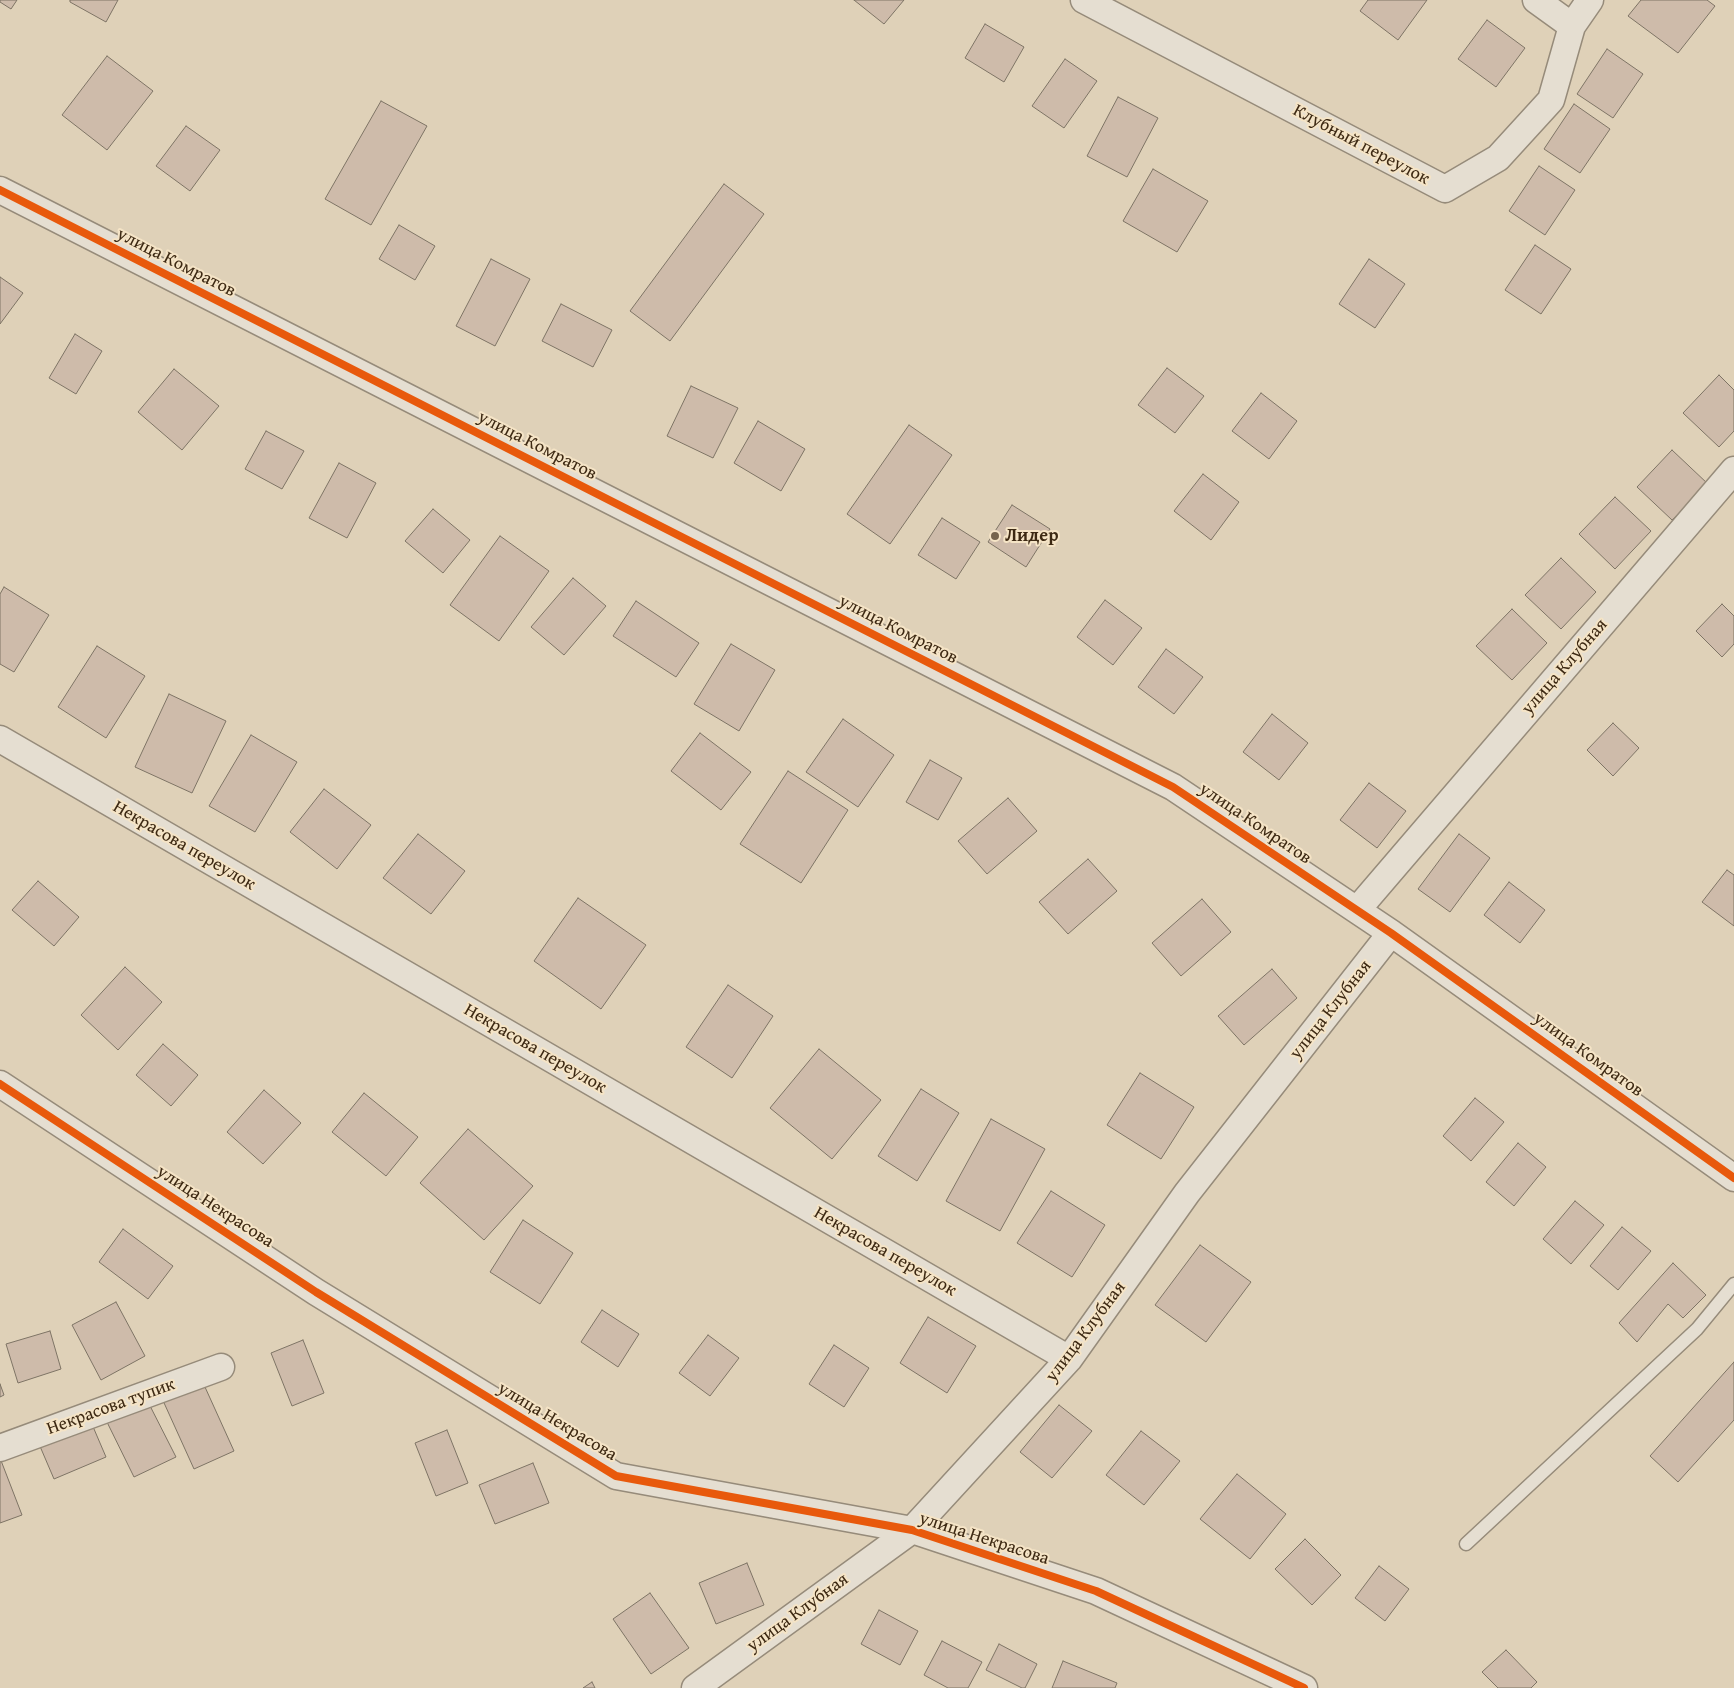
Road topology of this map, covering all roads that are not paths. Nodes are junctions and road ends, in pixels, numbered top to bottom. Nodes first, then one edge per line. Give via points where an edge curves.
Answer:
1 (1084, 0) edge
2 (1536, 0) edge
3 (1590, 0) edge
4 (1572, 26) junction
5 (0, 190) edge
6 (1734, 470) edge
7 (0, 739) edge
8 (1357, 910) junction
9 (1391, 933) junction
10 (0, 1084) edge
11 (1734, 1178) edge
12 (1734, 1284) edge
13 (1069, 1359) junction
14 (221, 1367) dead end
15 (0, 1448) edge
16 (912, 1530) junction
17 (1466, 1544) dead end
18 (695, 1688) edge
19 (1304, 1688) edge

1 - 4 street, Клубный переулок via 1445,190 1498,158 1551,100
2 - 4 street
3 - 4 street, Клубный переулок
5 - 8 street, улица Комратов via 1173,787
6 - 8 street, улица Клубная
7 - 13 street, Некрасова переулок
8 - 9 street, улица Комратов
9 - 11 street, улица Комратов
9 - 13 street, улица Клубная via 1187,1193
10 - 16 street, улица Некрасова via 316,1292 616,1476
12 - 17 lane via 1697,1329
13 - 16 street, улица Клубная
14 - 15 street, Некрасова тупик
16 - 18 street, улица Клубная
16 - 19 street, улица Некрасова via 1096,1591

